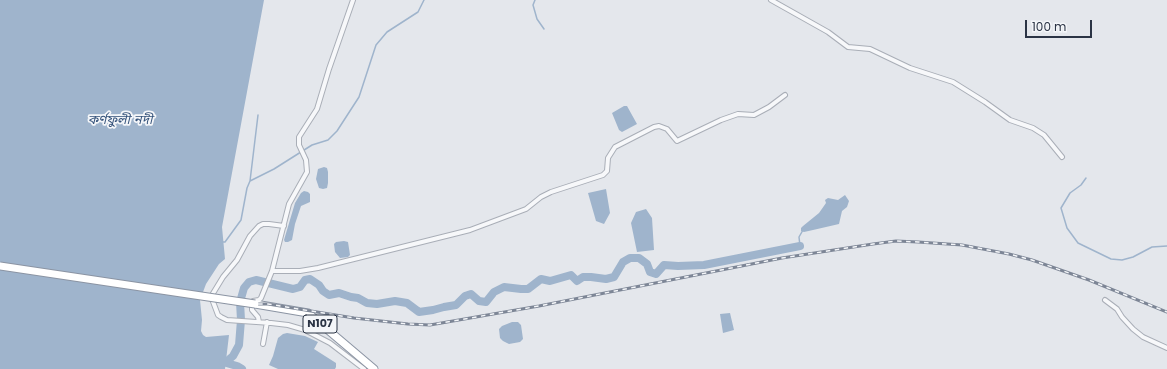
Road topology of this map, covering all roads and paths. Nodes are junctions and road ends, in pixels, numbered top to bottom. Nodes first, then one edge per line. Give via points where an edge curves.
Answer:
1 (353, 0) edge
2 (771, 0) edge
3 (785, 95) dead end
4 (1062, 157) dead end
5 (284, 226) junction
6 (0, 266) edge
7 (272, 272) junction
8 (1105, 300) dead end
9 (258, 322) junction
10 (267, 322) junction
11 (263, 344) dead end
12 (1167, 348) edge
13 (364, 369) edge
14 (374, 369) edge

1 - 5 street via 317,109 299,137 307,172 292,198
2 - 4 street via 848,46 870,49 910,68 953,82 1006,117 1044,135
3 - 7 street via 754,115 738,114 720,120 677,141 667,129 654,127 615,147 608,158 607,171 603,175 551,192 526,210 470,230 318,268
5 - 7 street
5 - 9 street via 259,226 212,295 218,315 224,319
6 - 14 highway, N107, bridge via 308,313
7 - 9 street via 261,298 252,305
8 - 12 street via 1143,337
9 - 10 street
10 - 11 street
10 - 13 street via 295,327 312,334

